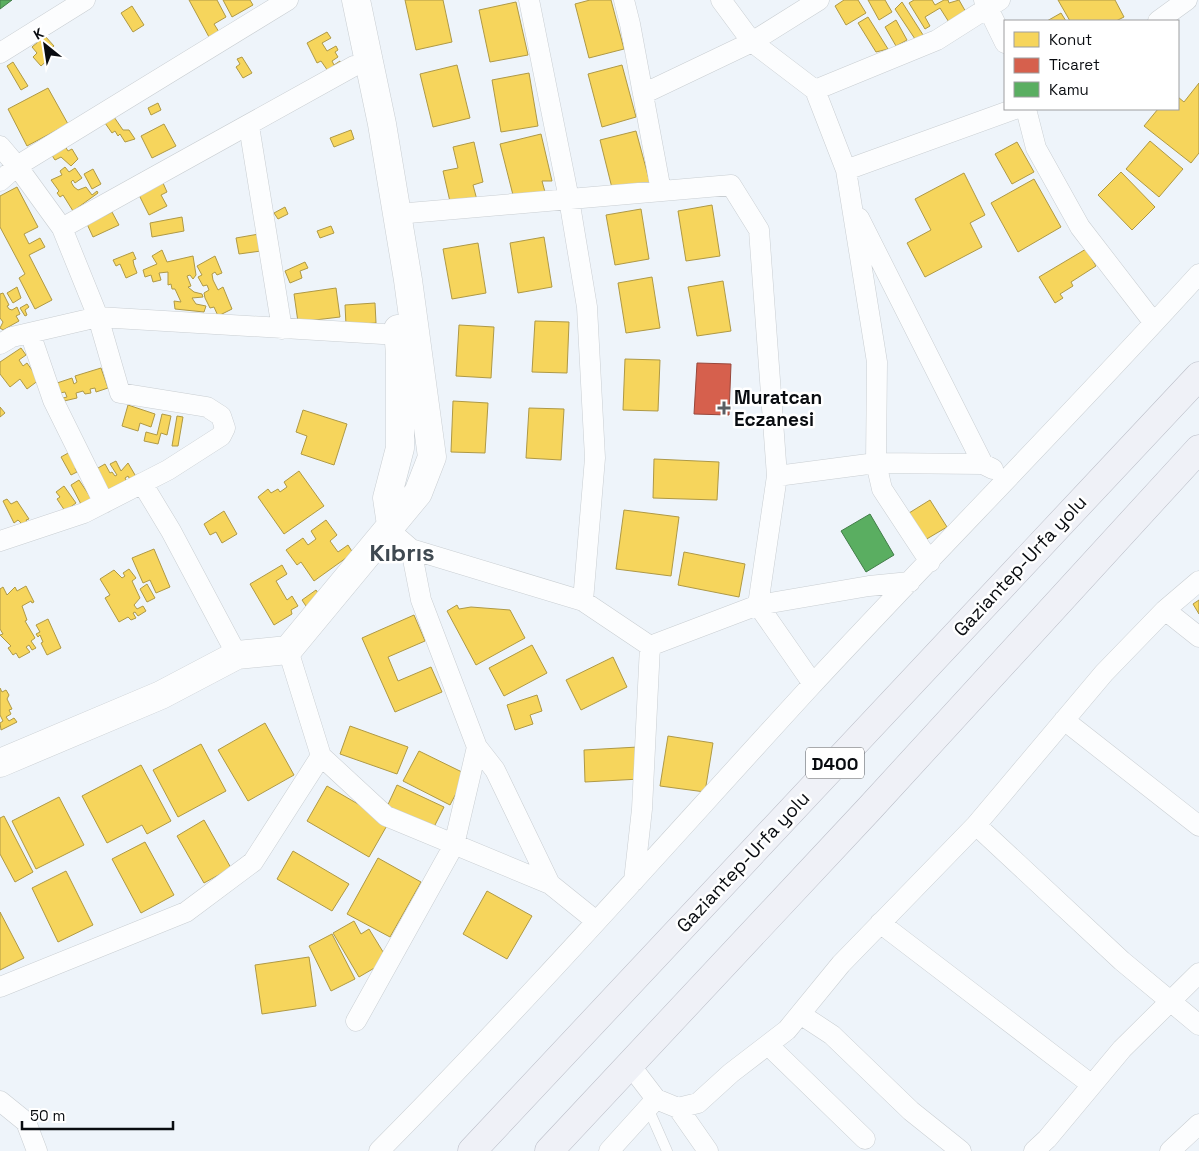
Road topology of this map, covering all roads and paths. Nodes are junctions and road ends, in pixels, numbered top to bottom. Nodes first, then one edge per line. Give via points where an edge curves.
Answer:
1 (85, 0) edge
2 (288, 0) edge
3 (341, 0) edge
4 (356, 0) edge
5 (529, 0) edge
6 (624, 0) edge
7 (721, 0) edge
8 (819, 0) edge
9 (1187, 0) edge
10 (991, 3) edge
11 (1159, 20) edge
12 (1004, 40) edge
13 (752, 42) junction
14 (0, 53) edge
15 (354, 66) junction
16 (815, 90) junction
17 (643, 94) junction
18 (1012, 110) edge
19 (1026, 110) edge
20 (249, 126) junction
21 (0, 146) edge
22 (17, 166) junction
23 (846, 170) junction
24 (0, 181) edge
25 (661, 191) junction
26 (569, 199) junction
27 (851, 201) junction
28 (397, 214) junction
29 (62, 228) junction
30 (1199, 274) edge
31 (98, 317) junction
32 (1154, 323) junction
33 (282, 329) junction
34 (30, 333) junction
35 (399, 335) junction
36 (0, 344) edge
37 (1199, 376) edge
38 (1199, 449) edge
39 (876, 463) junction
40 (983, 464) junction
41 (777, 476) junction
42 (1011, 476) junction
43 (142, 483) junction
44 (104, 503) junction
45 (389, 527) junction
46 (0, 541) edge
47 (411, 549) junction
48 (930, 562) junction
49 (910, 582) junction
50 (1199, 582) edge
51 (584, 601) junction
52 (758, 605) junction
53 (1165, 610) junction
54 (1199, 637) edge
55 (650, 646) junction
56 (288, 650) junction
57 (238, 655) junction
58 (813, 684) junction
59 (1064, 720) junction
60 (477, 747) junction
61 (321, 756) junction
62 (0, 763) edge
63 (976, 825) junction
64 (1199, 826) edge
65 (454, 845) junction
66 (634, 880) junction
67 (550, 884) junction
68 (596, 921) junction
69 (880, 924) junction
70 (1199, 973) edge
71 (0, 987) edge
72 (1170, 1002) junction
73 (800, 1014) junction
74 (356, 1021) dead end
75 (1199, 1025) edge
76 (768, 1045) junction
77 (630, 1065) junction
78 (1092, 1085) junction
79 (0, 1101) edge
80 (652, 1104) junction
81 (678, 1108) junction
82 (1199, 1124) edge
83 (865, 1139) dead end
84 (37, 1151) edge
85 (379, 1151) edge
86 (472, 1151) edge
87 (549, 1151) edge
88 (609, 1151) edge
89 (667, 1151) edge
90 (708, 1151) edge
91 (961, 1151) edge
92 (1034, 1151) edge
93 (1170, 1151) edge

1 - 14 street
2 - 22 street
3 - 15 street
4 - 28 street
5 - 26 street
6 - 17 street
7 - 13 street
8 - 13 street
9 - 11 street
10 - 12 street
10 - 16 street via 937,40
13 - 16 street
13 - 17 street
15 - 20 street
15 - 35 street via 386,236
16 - 23 street
17 - 25 street
18 - 23 street
19 - 32 street via 1036,148 1080,226
20 - 29 street
20 - 33 street
21 - 22 street
22 - 24 street
22 - 29 street
23 - 27 street
25 - 26 street
25 - 41 street via 731,184 759,230
26 - 28 street
26 - 51 street via 587,307 595,458
27 - 39 street via 877,362
27 - 40 street
28 - 45 street via 432,457 418,493 400,518
29 - 31 street
30 - 32 street
31 - 33 street
31 - 34 street
31 - 43 street via 120,393 207,406 221,416 225,428 221,436
32 - 42 street
33 - 35 street
34 - 36 street
34 - 44 street via 53,400
35 - 45 street via 400,448 387,498
37 - 86 highway, Gaziantep-Urfa yolu / D400
38 - 77 highway, D400
39 - 40 street
39 - 41 street
39 - 48 street via 882,489
40 - 42 street
41 - 52 street
42 - 48 street
43 - 44 street
43 - 57 street via 172,531
44 - 46 street via 84,513
45 - 47 street
45 - 56 street
47 - 51 street
47 - 60 street via 422,600
48 - 49 street
49 - 52 street
49 - 58 street
50 - 53 street
51 - 55 street
52 - 55 street
52 - 58 street
53 - 54 street
53 - 59 street via 1104,672
55 - 66 street via 642,809
56 - 57 street
56 - 61 street
57 - 62 street via 161,695
58 - 66 street
59 - 63 street
59 - 64 street
60 - 65 street
60 - 67 street via 495,770
61 - 65 street via 386,816
61 - 71 street via 253,862 186,912
63 - 69 street
63 - 72 street
65 - 67 street
65 - 74 street
66 - 68 street
67 - 68 street
68 - 85 street via 468,1061
69 - 73 street via 841,964
69 - 78 street
70 - 72 street
72 - 75 street
72 - 78 street via 1122,1049
73 - 76 street
73 - 91 street via 832,1035 911,1111
76 - 81 street via 730,1073 698,1103
76 - 83 street
77 - 80 street
77 - 87 highway, D400
78 - 92 street
79 - 84 street via 26,1122
80 - 81 street
80 - 88 street
80 - 89 lane
81 - 90 street
82 - 93 street

